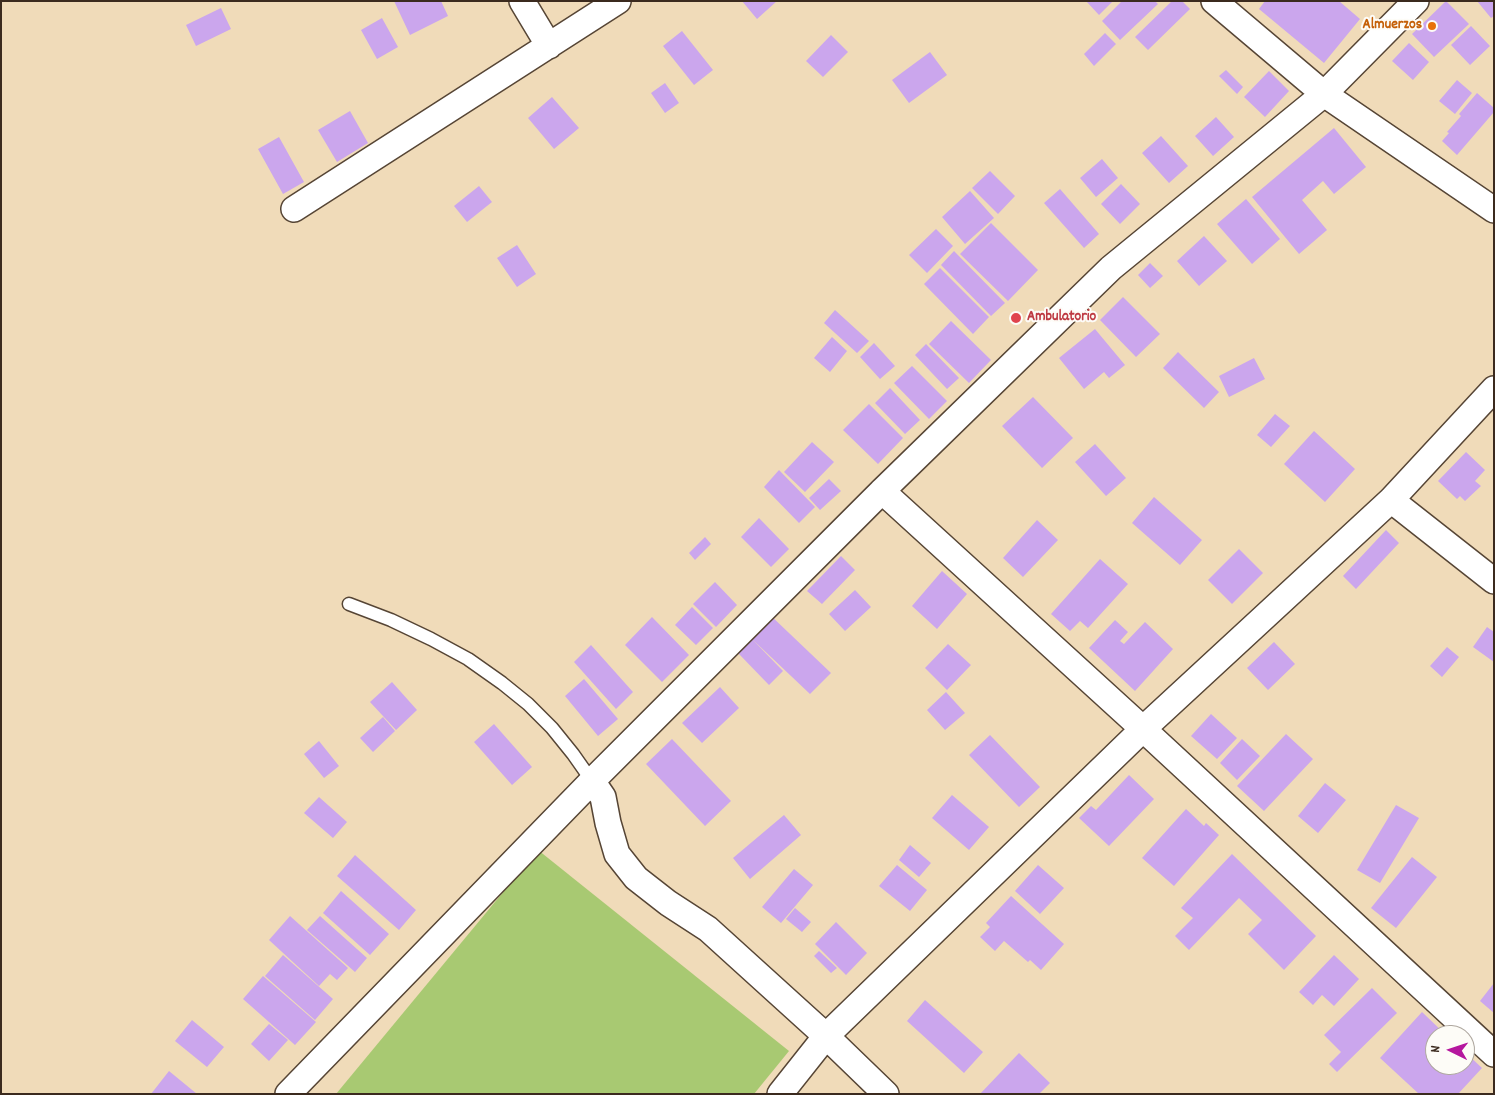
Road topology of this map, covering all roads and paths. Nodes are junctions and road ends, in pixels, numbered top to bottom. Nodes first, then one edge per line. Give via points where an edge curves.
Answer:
1 (522, 1) edge
2 (618, 1) edge
3 (1214, 1) edge
4 (1416, 1) edge
5 (549, 46) junction
6 (1324, 94) junction
7 (294, 209) dead end
8 (1494, 210) edge
9 (1494, 389) edge
10 (882, 490) junction
11 (1391, 500) junction
12 (1494, 581) edge
13 (349, 604) dead end
14 (1143, 729) junction
15 (592, 781) junction
16 (826, 1036) junction
17 (1494, 1054) edge
18 (288, 1094) edge
19 (780, 1094) edge
20 (886, 1094) edge

1 - 5 street
2 - 5 street
3 - 6 street
4 - 6 street
5 - 7 street
6 - 8 street
6 - 10 street via 1111,268
9 - 11 street
10 - 14 street
10 - 15 street
11 - 12 street
11 - 14 street
13 - 15 lane via 432,639 502,683 552,728
14 - 16 street
14 - 17 street
15 - 16 street via 603,797 617,854 636,878 708,929
15 - 18 street
16 - 19 street
16 - 20 street

